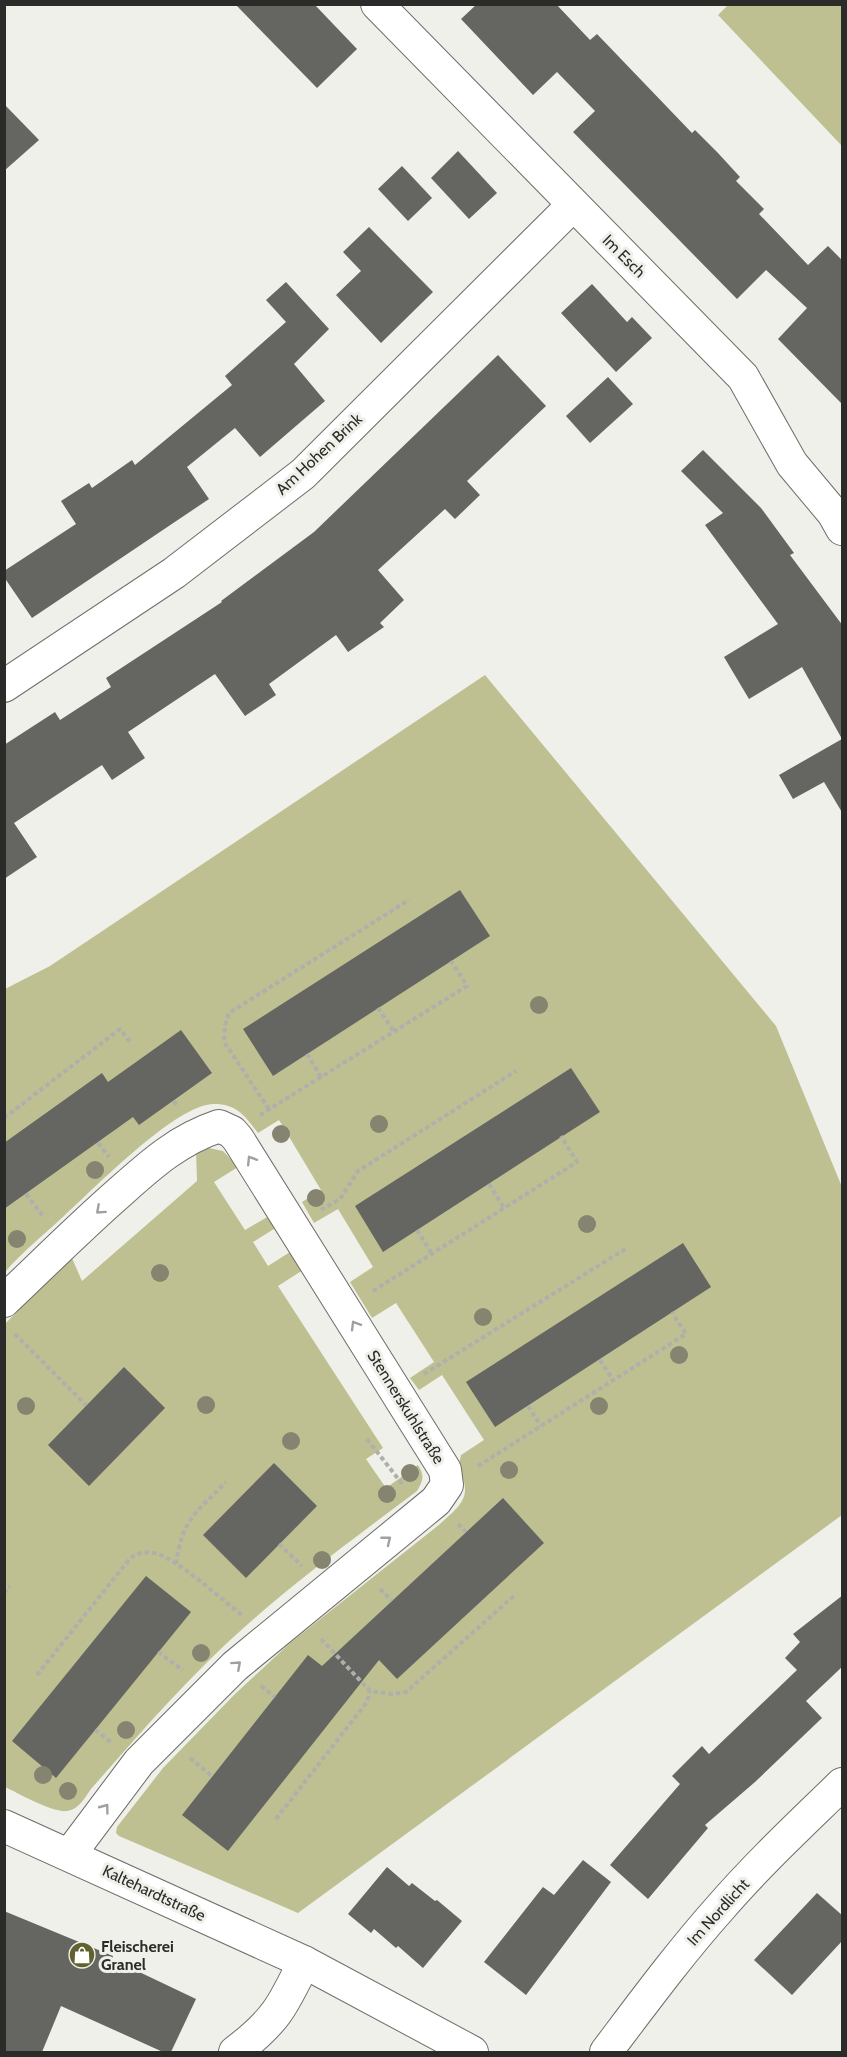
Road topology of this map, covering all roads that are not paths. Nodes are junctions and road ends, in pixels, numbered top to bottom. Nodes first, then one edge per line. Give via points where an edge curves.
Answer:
1 (377, 4) edge
2 (573, 205) junction
3 (843, 529) edge
4 (4, 686) edge
5 (4, 1301) edge
6 (843, 1784) edge
7 (4, 1826) edge
8 (70, 1854) junction
9 (304, 1962) junction
10 (235, 2052) edge
11 (472, 2052) edge
12 (606, 2052) edge

1 - 2 street, Im Esch
2 - 3 street, Im Esch via 743,377 792,464
2 - 4 street, Am Hohen Brink via 303,474 174,573
8 -> 5 street, Stennerskuhlstraße via 152,1749 235,1666 436,1501 447,1485 445,1470 238,1139 219,1126 195,1134 168,1151
6 - 12 street, Im Nordlicht via 721,1907 663,1975
7 - 8 street, Kaltehardtstraße
8 - 9 street, Kaltehardtstraße
9 - 10 street via 274,2019
9 - 11 street, Kaltehardtstraße

